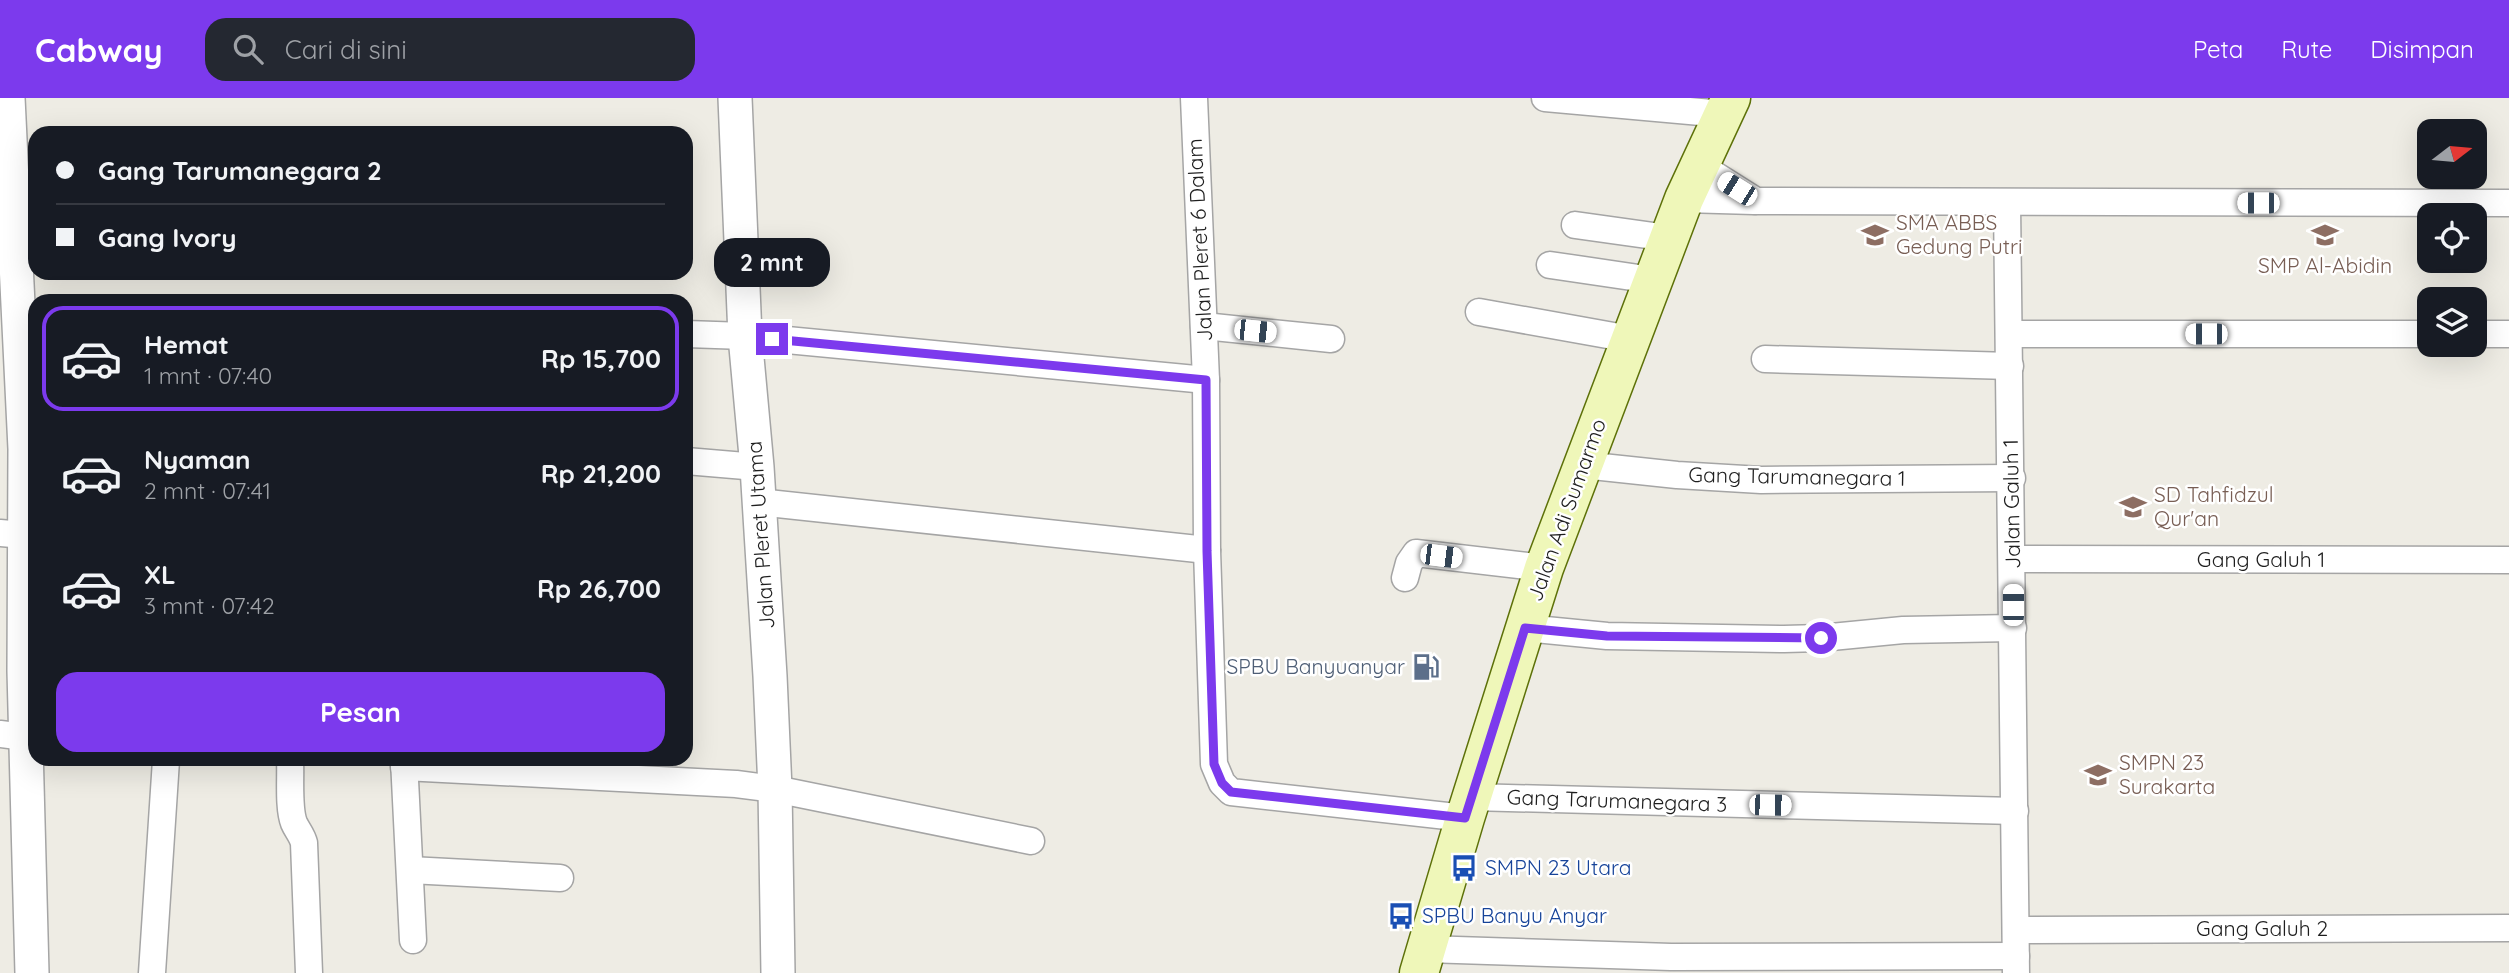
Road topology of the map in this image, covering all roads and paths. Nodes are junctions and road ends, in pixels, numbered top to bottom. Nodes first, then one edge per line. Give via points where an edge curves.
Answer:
1 (9, 98) edge
2 (735, 98) edge
3 (1194, 98) edge
4 (1545, 98) edge
5 (1727, 106) edge
6 (1691, 182) junction
7 (1756, 201) junction
8 (2007, 203) junction
9 (2509, 203) edge
10 (1575, 225) dead end
11 (1668, 238) junction
12 (24, 243) edge
13 (1550, 265) dead end
14 (1652, 280) junction
15 (1479, 312) dead end
16 (1204, 326) junction
17 (693, 334) edge
18 (2010, 334) junction
19 (2417, 334) edge
20 (2487, 334) edge
21 (2509, 334) edge
22 (745, 336) junction
23 (1331, 339) dead end
24 (1630, 339) junction
25 (1765, 359) dead end
26 (2010, 366) junction
27 (1206, 380) junction
28 (11, 389) edge
29 (693, 462) edge
30 (1583, 465) junction
31 (757, 467) junction
32 (2012, 478) junction
33 (758, 502) junction
34 (20, 535) edge
35 (1207, 551) junction
36 (2012, 559) junction
37 (2509, 560) edge
38 (1544, 568) junction
39 (1405, 578) dead end
40 (1525, 628) junction
41 (2013, 628) junction
42 (28, 656) edge
43 (28, 675) edge
44 (13, 735) edge
45 (166, 766) edge
46 (290, 766) edge
47 (404, 766) edge
48 (451, 766) edge
49 (775, 789) junction
50 (1468, 807) junction
51 (2015, 811) junction
52 (1031, 841) dead end
53 (410, 870) junction
54 (560, 878) dead end
55 (2509, 928) edge
56 (2016, 929) junction
57 (413, 940) dead end
58 (1422, 961) edge
59 (2016, 964) edge
60 (32, 973) edge
61 (152, 973) edge
62 (309, 973) edge
63 (778, 973) edge

1 - 12 street
2 - 22 street, Jalan Pleret Utama
3 - 16 street, Jalan Pleret 6 Dalam
4 - 5 street
5 - 6 main road, Jalan Adi Sumarmo
6 - 7 street
6 - 7 street
6 - 11 main road, Jalan Adi Sumarmo
7 - 8 street
8 - 9 street
8 - 18 street, Jalan Galuh 1
10 - 11 street
11 - 14 main road, Jalan Adi Sumarmo
12 - 28 street
13 - 14 street
14 - 24 main road, Jalan Adi Sumarmo
15 - 24 street
16 - 23 street
16 - 27 street, Jalan Pleret 6 Dalam
17 - 22 street
18 - 19 street
18 - 26 street, Jalan Galuh 1
20 - 21 street
22 - 27 street
22 - 31 street, Jalan Pleret Utama
24 - 30 main road, Jalan Adi Sumarmo
25 - 26 street
26 - 32 street, Jalan Galuh 1
27 - 35 street, Jalan Pleret 6 Dalam
28 - 34 street
29 - 31 street
30 - 32 street, Gang Tarumanegara 1 via 1761,480
30 - 38 main road, Jalan Adi Sumarmo
31 - 33 street, Jalan Pleret Utama
32 - 36 street, Jalan Galuh 1
33 - 35 street
33 - 49 street, Jalan Pleret Utama
34 - 42 street
35 - 50 street, Gang Tarumanegara 3 via 1214,764 1231,792
36 - 37 street, Gang Galuh 1
36 - 41 street, Jalan Galuh 1
38 - 39 street via 1416,553
38 - 40 main road, Jalan Adi Sumarmo
40 - 41 street via 1607,636 1784,639
40 - 50 main road, Jalan Adi Sumarmo
41 - 51 street, Jalan Galuh 1
43 - 44 street
44 - 60 street
45 - 61 street
46 - 62 street via 294,823 304,843
47 - 53 street
48 - 49 street
49 - 52 street
49 - 63 street, Jalan Pleret Utama
50 - 51 street, Gang Tarumanegara 3
50 - 58 main road, Jalan Adi Sumarmo
51 - 56 street, Jalan Galuh 1
53 - 54 street
53 - 57 street
55 - 56 street, Gang Galuh 2
56 - 59 street, Jalan Galuh 1
58 - 59 street via 1671,957

